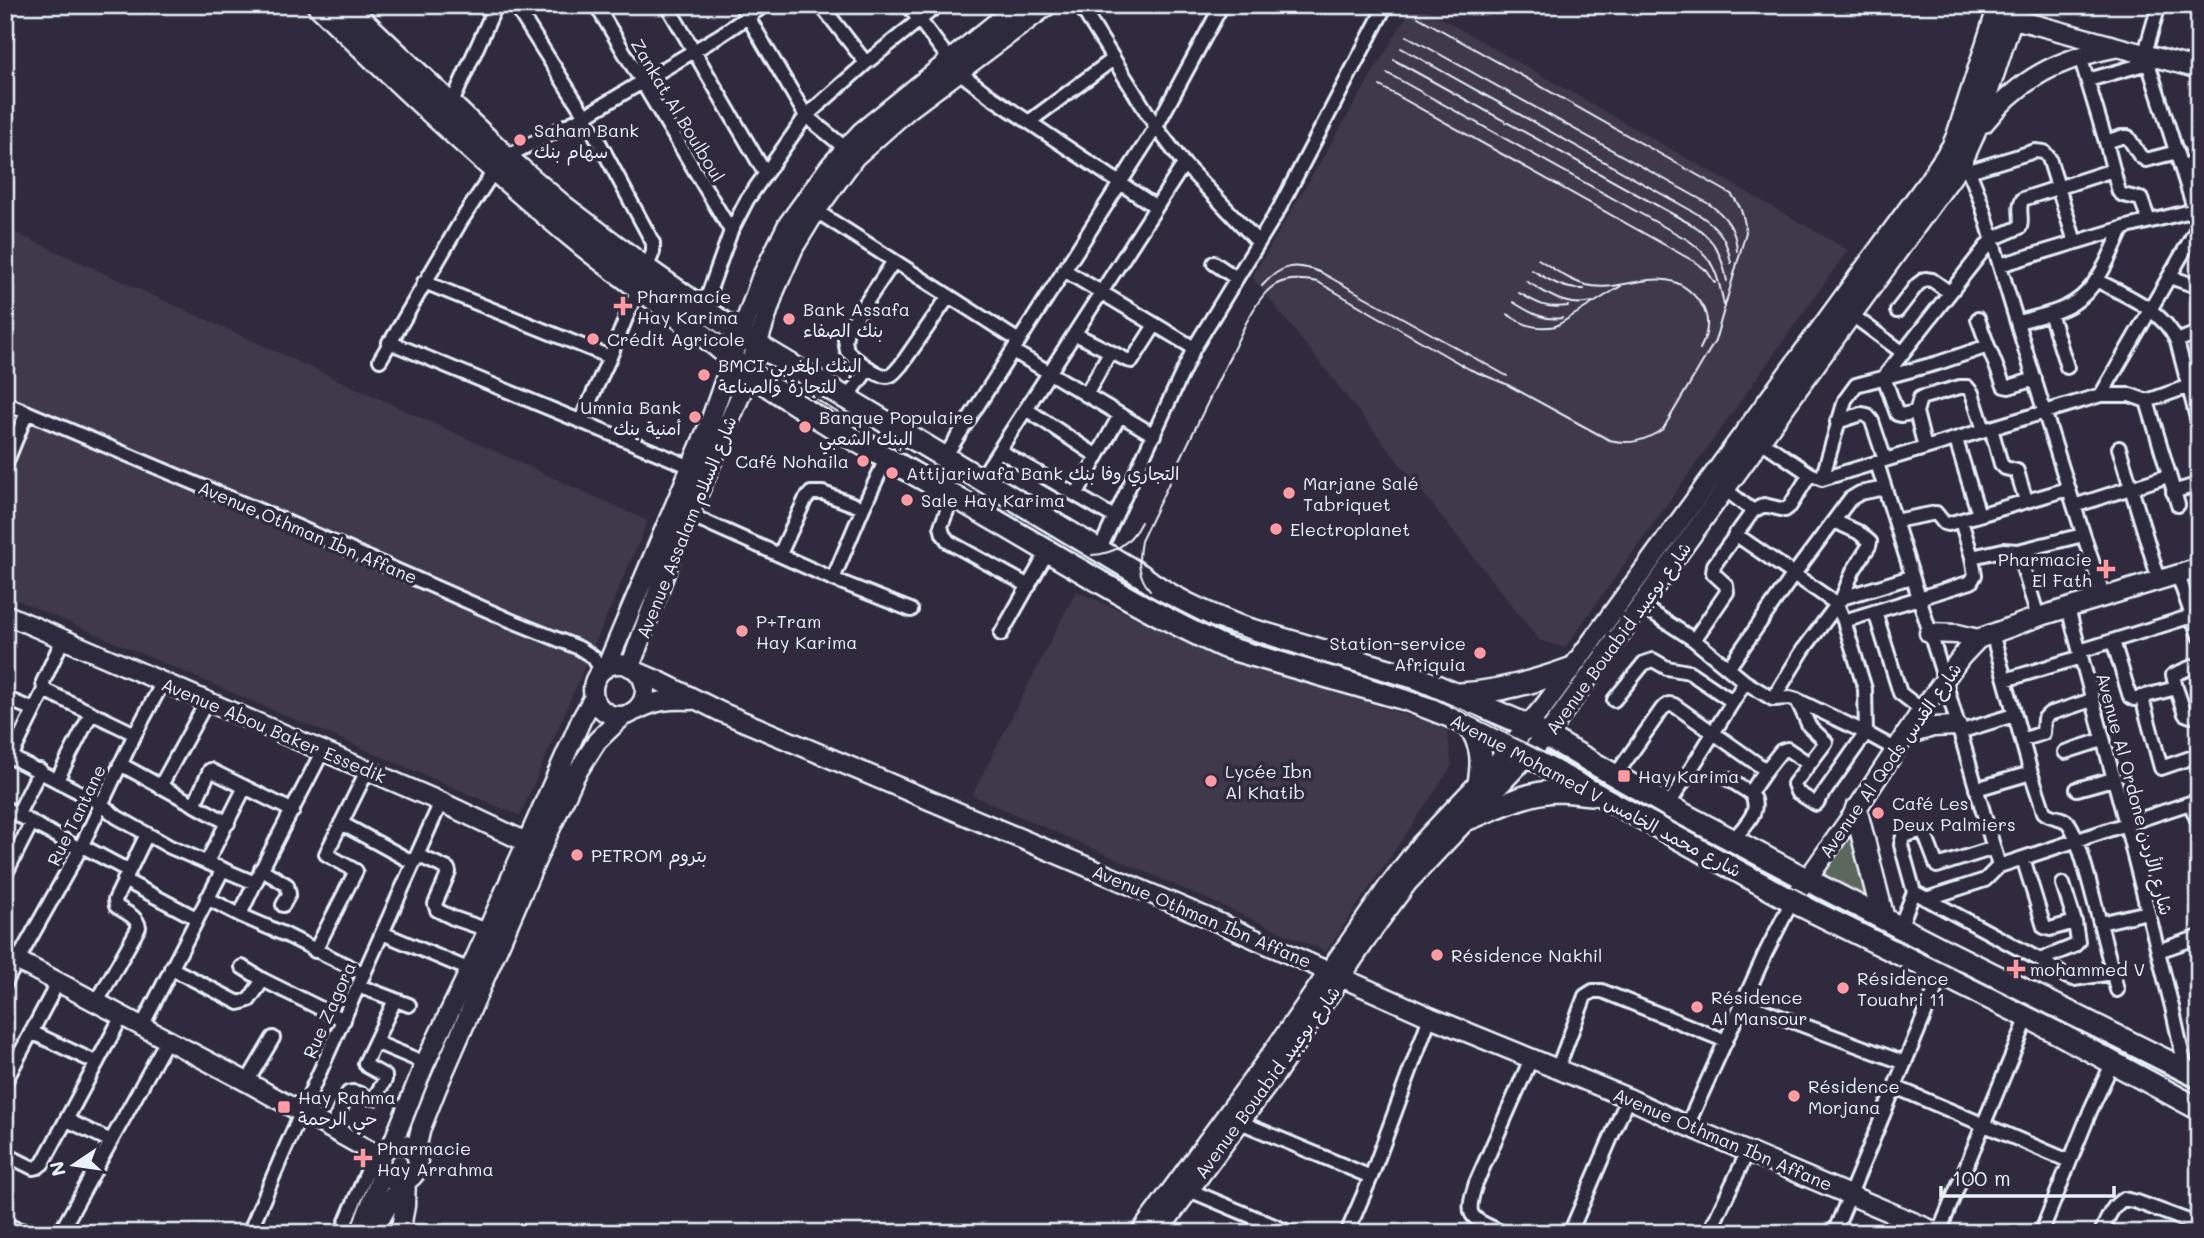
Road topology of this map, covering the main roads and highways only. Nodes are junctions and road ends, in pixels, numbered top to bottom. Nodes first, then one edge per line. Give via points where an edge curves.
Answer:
1 (318, 5) edge
2 (346, 5) edge
3 (500, 164) junction
4 (641, 278) junction
5 (1570, 669) road end
6 (1454, 694) junction
7 (1469, 725) junction
8 (1479, 783) road end
9 (1600, 795) junction
10 (1856, 810) road end
11 (1468, 819) road end
12 (1891, 922) junction
13 (2192, 1074) edge
14 (2199, 1109) edge

1 - 3 main road, Avenue Mohamed V شارع محمد الخامس via 381,67
2 - 3 main road, Avenue Mohamed V شارع محمد الخامس via 451,106
3 - 4 main road, Avenue Mohamed V شارع محمد الخامس via 574,238
4 - 6 main road, Avenue Mohamed V شارع محمد الخامس via 703,309 1154,585 1217,618 1420,679
4 - 7 main road, Avenue Mohamed V شارع محمد الخامس via 740,366 886,459 1180,626 1224,647 1422,704
5 - 6 main road via 1518,686
6 - 12 main road, Avenue Mohamed V شارع محمد الخامس via 1537,731 1668,806
7 - 8 main road via 1482,756
7 - 9 main road, Avenue Mohamed V شارع محمد الخامس
9 - 11 main road via 1544,793
9 - 14 main road, Avenue Mohamed V شارع محمد الخامس via 1792,901 1942,973
10 - 12 main road
12 - 13 main road, Avenue Mohamed V شارع محمد الخامس

